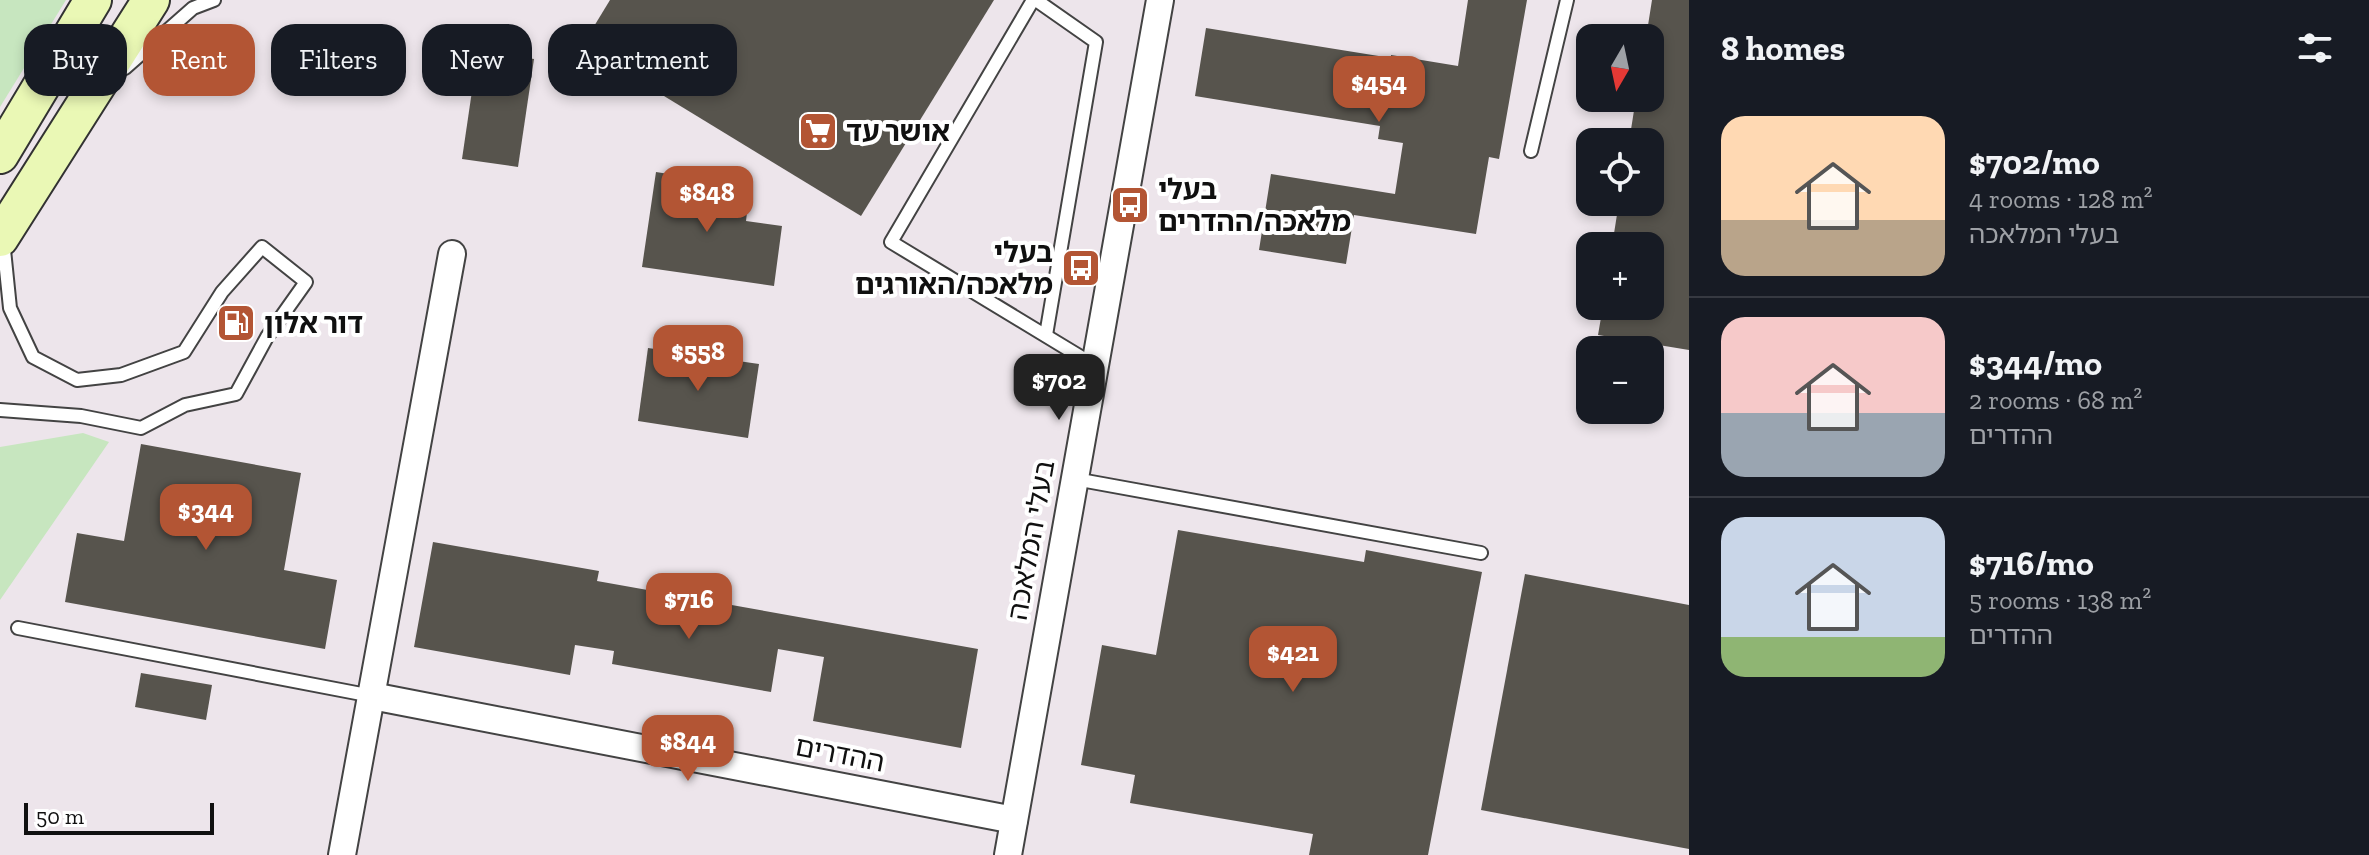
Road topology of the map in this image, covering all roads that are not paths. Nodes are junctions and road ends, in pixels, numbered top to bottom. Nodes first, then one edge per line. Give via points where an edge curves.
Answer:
1 (93, 0) edge
2 (151, 0) edge
3 (214, 0) edge
4 (1035, 0) edge
5 (1160, 0) edge
6 (1567, 0) edge
7 (89, 99) junction
8 (1531, 151) dead end
9 (0, 155) edge
10 (1, 236) edge
11 (452, 254) dead end
12 (1046, 335) junction
13 (1094, 365) junction
14 (0, 410) edge
15 (1075, 479) junction
16 (1481, 553) dead end
17 (18, 628) dead end
18 (372, 696) junction
19 (1014, 820) junction
20 (342, 855) edge
21 (1008, 855) edge

1 - 9 main road
2 - 7 main road
3 - 7 lane via 193,8
4 - 12 lane via 1096,42
4 - 12 lane via 891,242
5 - 13 street, בעלי המלאכה
6 - 8 lane
7 - 10 main road
10 - 14 lane via 10,308 33,357 77,380 121,375 184,352 222,292 262,247 306,282 236,394 185,405 141,428 81,416
11 - 18 street
12 - 13 lane
13 - 15 street, בעלי המלאכה
15 - 16 lane
15 - 19 street, בעלי המלאכה
17 - 18 lane
18 - 19 street, ההדרים
18 - 20 street
19 - 21 street, בעלי המלאכה

